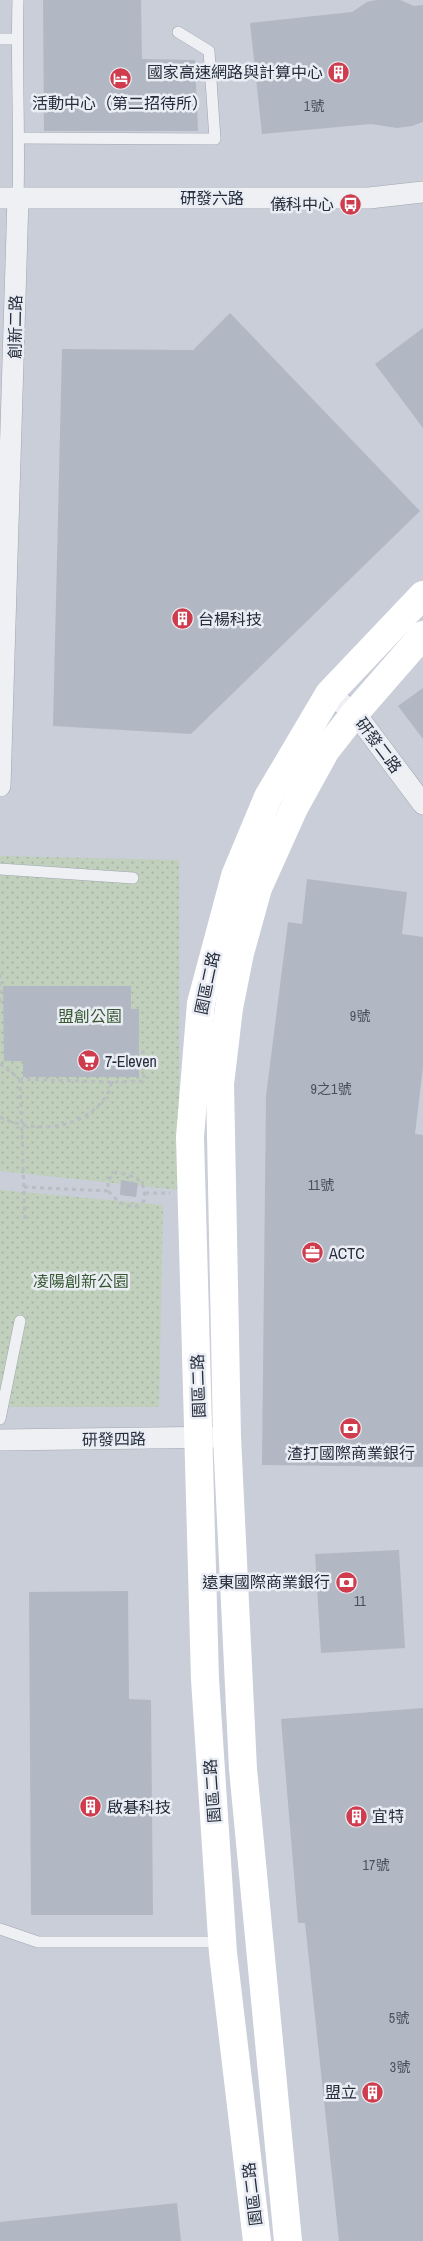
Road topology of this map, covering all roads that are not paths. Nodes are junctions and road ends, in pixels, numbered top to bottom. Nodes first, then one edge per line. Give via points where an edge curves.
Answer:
1 (18, 0) edge
2 (178, 32) dead end
3 (0, 39) edge
4 (17, 39) junction
5 (19, 138) junction
6 (423, 192) edge
7 (9, 198) edge
8 (423, 595) edge
9 (423, 635) edge
10 (329, 694) junction
11 (355, 713) junction
12 (0, 786) edge
13 (423, 804) edge
14 (0, 869) edge
15 (133, 878) dead end
16 (20, 1321) dead end
17 (0, 1419) edge
18 (199, 1437) junction
19 (227, 1437) junction
20 (0, 1440) edge
21 (0, 1929) edge
22 (223, 1942) junction
23 (257, 2241) edge
24 (288, 2241) edge

1 - 4 lane
2 - 5 lane via 209,51 215,139
3 - 4 lane
4 - 5 lane
5 - 7 lane
6 - 7 street, 研發六路 via 369,198
7 - 12 street, 創新二路
8 - 10 street, 園區二路
9 - 11 street, 園區二路
10 - 11 street, 研發二路
10 - 18 street, 園區二路 via 268,797 257,823 235,876 200,1003 190,1137
11 - 13 street, 研發二路
11 - 19 street, 園區二路 via 326,750 298,800 258,888 229,1008 220,1084
14 - 15 lane
16 - 17 lane
18 - 19 street, 研發四路
18 - 20 street, 研發四路
18 - 22 street, 園區二路 via 205,1679
19 - 24 street, 園區二路 via 243,1769
21 - 22 lane via 38,1942
22 - 23 street, 園區二路

